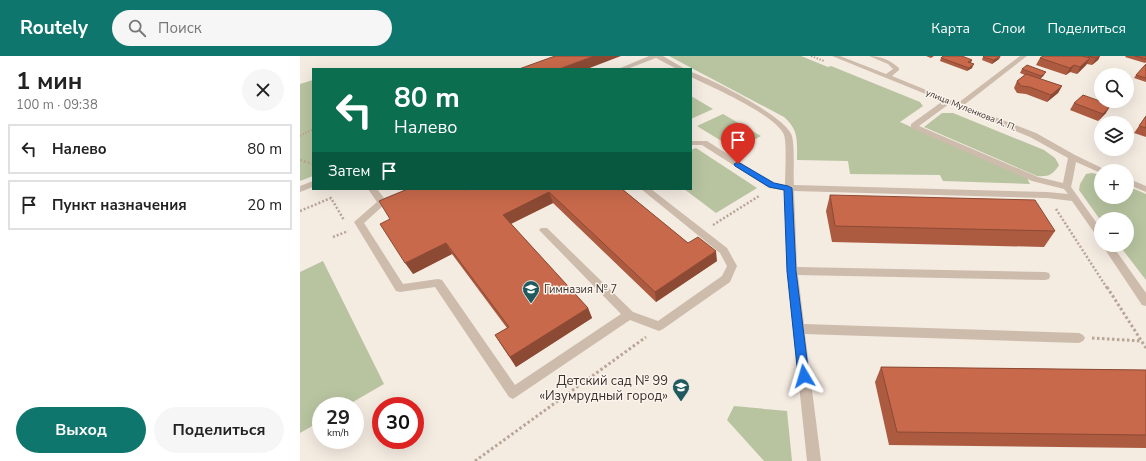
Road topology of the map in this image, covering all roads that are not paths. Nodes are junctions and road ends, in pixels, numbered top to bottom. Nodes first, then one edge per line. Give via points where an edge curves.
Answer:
1 (656, 56) edge
2 (835, 56) edge
3 (872, 56) edge
4 (1024, 56) edge
5 (624, 68) edge
6 (680, 68) edge
7 (692, 75) edge
8 (887, 77) junction
9 (948, 101) junction
10 (959, 105) junction
11 (692, 142) edge
12 (1072, 157) junction
13 (1094, 167) edge
14 (312, 184) edge
15 (1134, 184) edge
16 (1067, 187) junction
17 (788, 188) junction
18 (300, 189) edge
19 (1146, 189) edge
20 (373, 190) edge
21 (412, 190) edge
22 (646, 190) edge
23 (1075, 198) junction
24 (382, 202) junction
25 (1094, 226) edge
26 (544, 230) dead end
27 (1112, 252) edge
28 (792, 271) junction
29 (1045, 276) dead end
30 (1146, 302) edge
31 (629, 315) junction
32 (798, 329) junction
33 (1079, 338) road end
34 (814, 461) edge

1 - 5 street
1 - 6 street
2 - 8 street, улица Муленкова А. П.
3 - 8 street via 890,63 897,69
4 - 10 street
7 - 17 street via 763,112 783,127 788,135
8 - 9 street, улица Муленкова А. П.
9 - 10 street, улица Муленкова А. П.
9 - 16 street via 914,126 1035,179
10 - 12 street, улица Муленкова А. П. via 1033,135
11 - 17 street via 704,143 772,186
12 - 13 street, улица Муленкова А. П.
12 - 16 street
14 - 18 street
15 - 19 street
16 - 23 street
17 - 23 street via 1047,195
17 - 28 street
20 - 24 street
21 - 24 street
22 - 31 street via 724,251 732,266 726,279 658,326
23 - 25 street
24 - 31 street via 359,222 400,288 438,283 513,393
26 - 31 street
27 - 30 street
28 - 29 street
28 - 32 street
32 - 33 street
32 - 34 street

